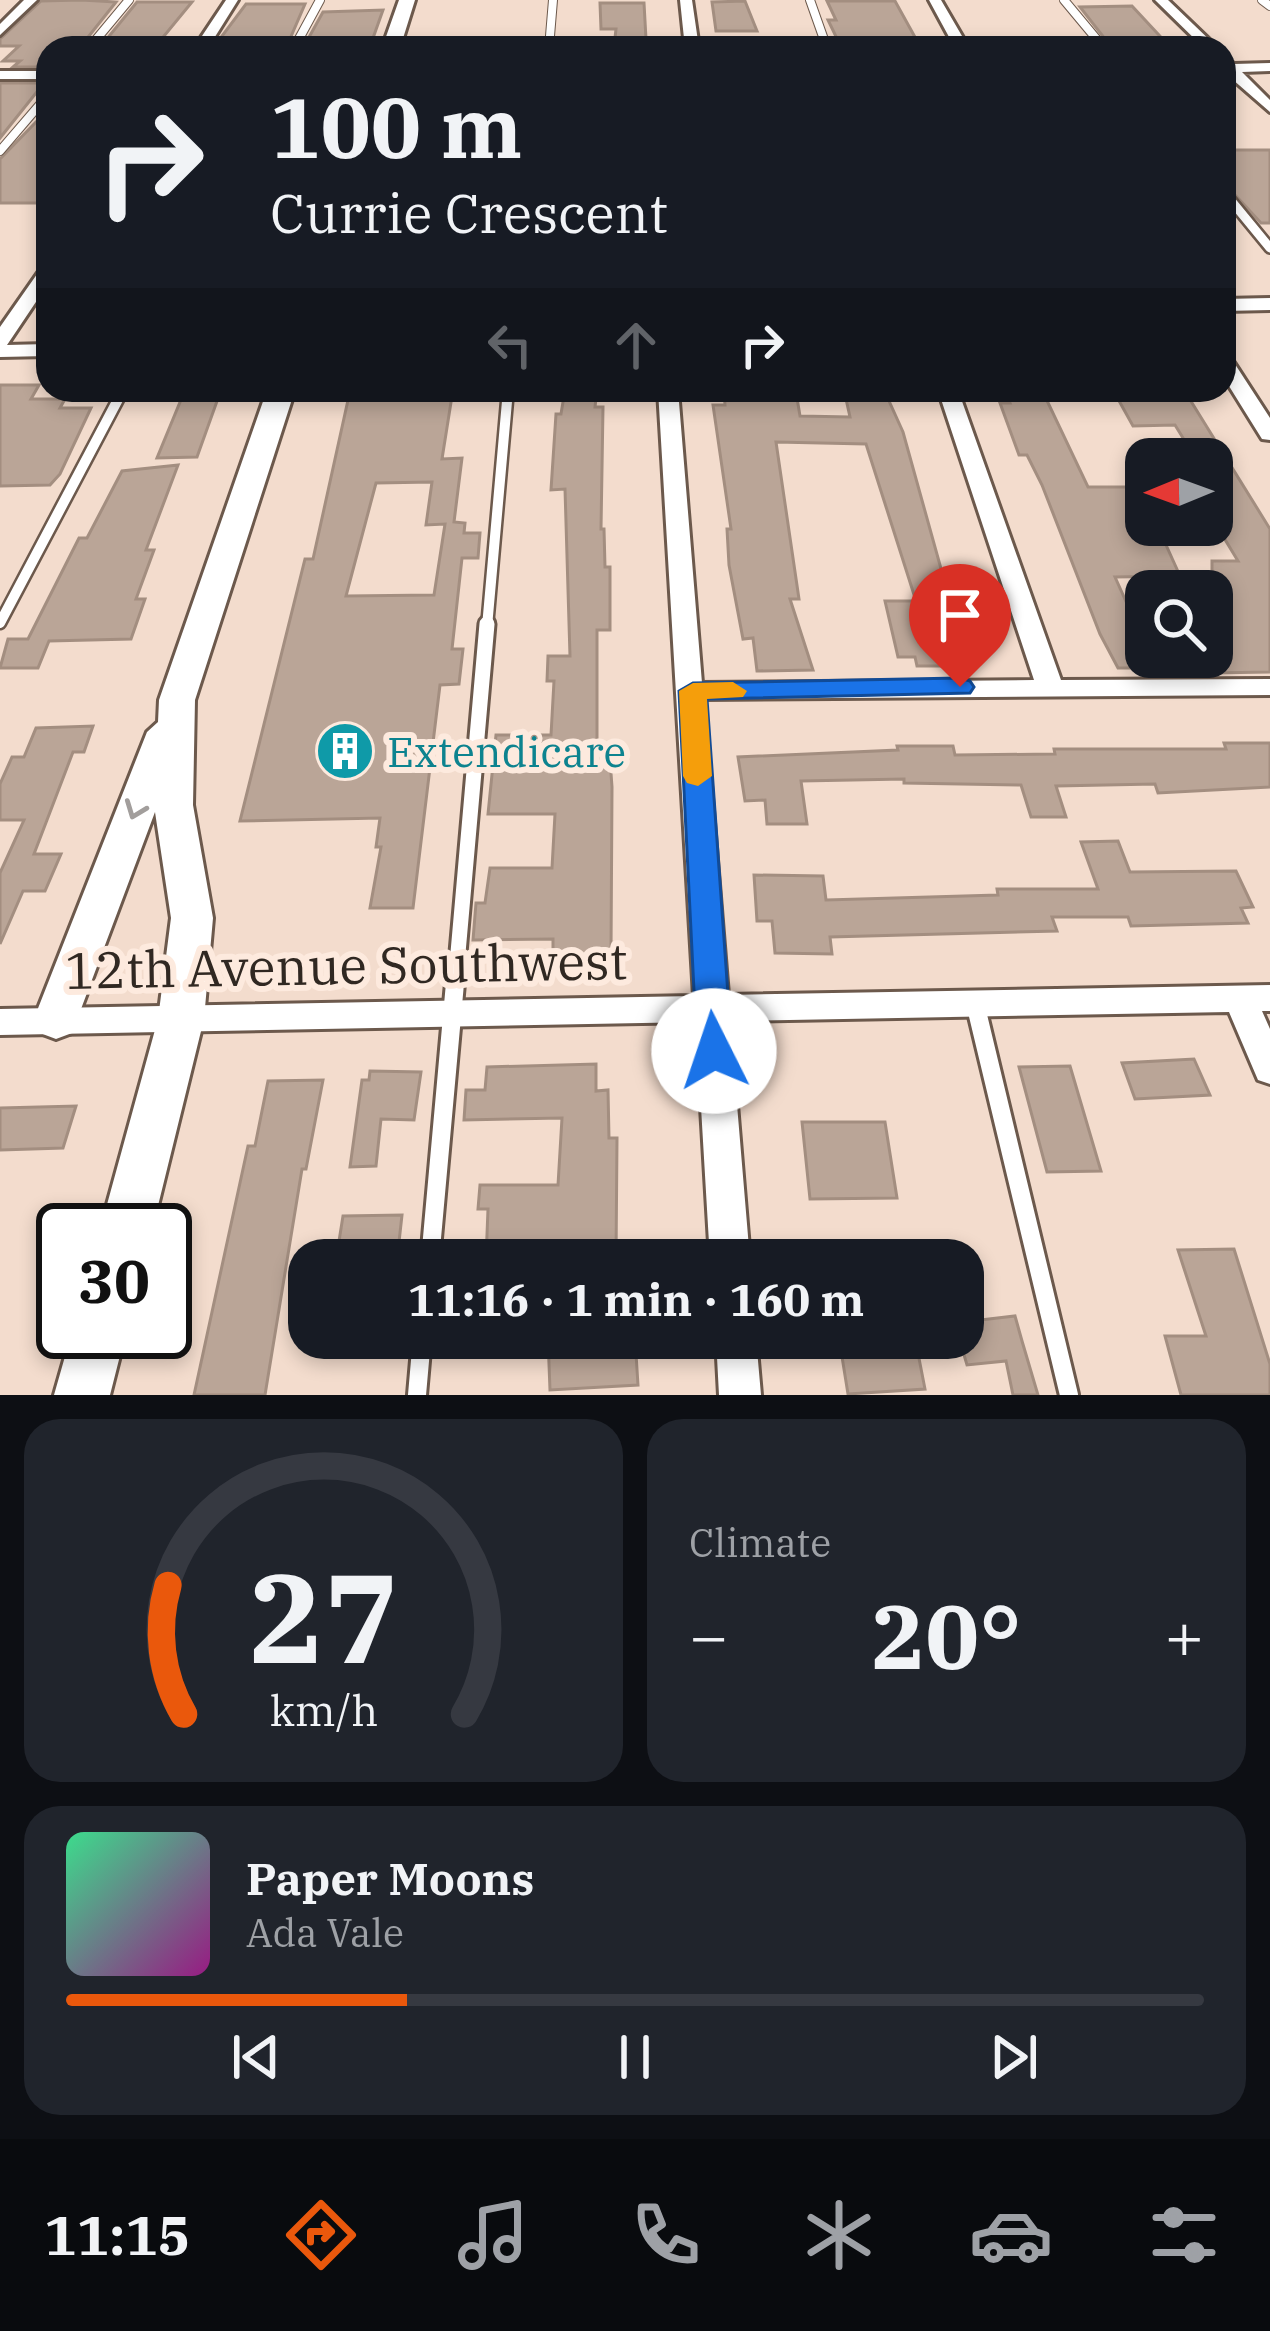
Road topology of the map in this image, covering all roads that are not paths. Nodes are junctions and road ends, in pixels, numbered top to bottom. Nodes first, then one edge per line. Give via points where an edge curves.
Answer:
1 (31, 0) edge
2 (129, 0) edge
3 (232, 0) edge
4 (320, 0) edge
5 (407, 0) edge
6 (553, 0) edge
7 (686, 0) edge
8 (810, 0) edge
9 (935, 0) edge
10 (1064, 0) edge
11 (1162, 0) edge
12 (1262, 0) edge
13 (1270, 6) edge
14 (0, 32) edge
15 (98, 36) edge
16 (209, 36) edge
17 (300, 36) edge
18 (395, 36) edge
19 (549, 36) edge
20 (690, 36) edge
21 (823, 36) edge
22 (955, 36) edge
23 (1094, 36) edge
24 (1199, 36) edge
25 (1236, 65) edge
26 (1270, 67) edge
27 (0, 75) edge
28 (36, 75) edge
29 (1236, 75) edge
30 (36, 109) edge
31 (1270, 109) edge
32 (0, 151) edge
33 (1236, 207) edge
34 (1270, 248) edge
35 (36, 288) edge
36 (1236, 304) edge
37 (1270, 304) edge
38 (0, 340) edge
39 (36, 350) edge
40 (0, 351) edge
41 (1236, 381) edge
42 (117, 402) edge
43 (277, 402) edge
44 (507, 402) edge
45 (669, 402) edge
46 (952, 402) edge
47 (1270, 434) edge
48 (0, 622) edge
49 (1049, 685) junction
50 (1270, 687) edge
51 (693, 691) junction
52 (176, 700) junction
53 (1255, 998) edge
54 (975, 1004) junction
55 (711, 1009) junction
56 (453, 1014) junction
57 (182, 1019) junction
58 (56, 1021) junction
59 (0, 1022) edge
60 (1270, 1070) edge
61 (133, 1203) edge
62 (432, 1239) edge
63 (728, 1239) edge
64 (92, 1359) edge
65 (420, 1359) edge
66 (737, 1359) edge
67 (82, 1395) edge
68 (417, 1395) edge
69 (740, 1395) edge
70 (1069, 1395) edge

1 - 14 street
2 - 15 lane
3 - 16 street
4 - 17 lane
5 - 18 street
6 - 19 lane
7 - 20 street
8 - 21 lane
9 - 22 street
10 - 23 lane
11 - 24 street
12 - 13 lane
25 - 26 street
27 - 28 street
29 - 31 street
30 - 32 lane
33 - 34 lane
35 - 38 street
36 - 37 street
39 - 40 street
41 - 47 street
42 - 48 lane
43 - 52 street
44 - 56 lane
45 - 51 street
46 - 49 street
49 - 50 street
49 - 51 street
51 - 55 street
52 - 57 street via 173,805 192,918
52 -> 58 street
53 - 54 street, 12th Avenue Southwest
53 - 60 street
54 - 55 street, 12th Avenue Southwest
54 - 70 lane
55 - 56 street, 12th Avenue Southwest
55 - 63 street
56 - 57 street, 12th Avenue Southwest
56 - 62 lane
57 - 58 street, 12th Avenue Southwest
57 - 61 street
58 - 59 street, 12th Avenue Southwest
64 - 67 street
65 - 68 lane
66 - 69 street

